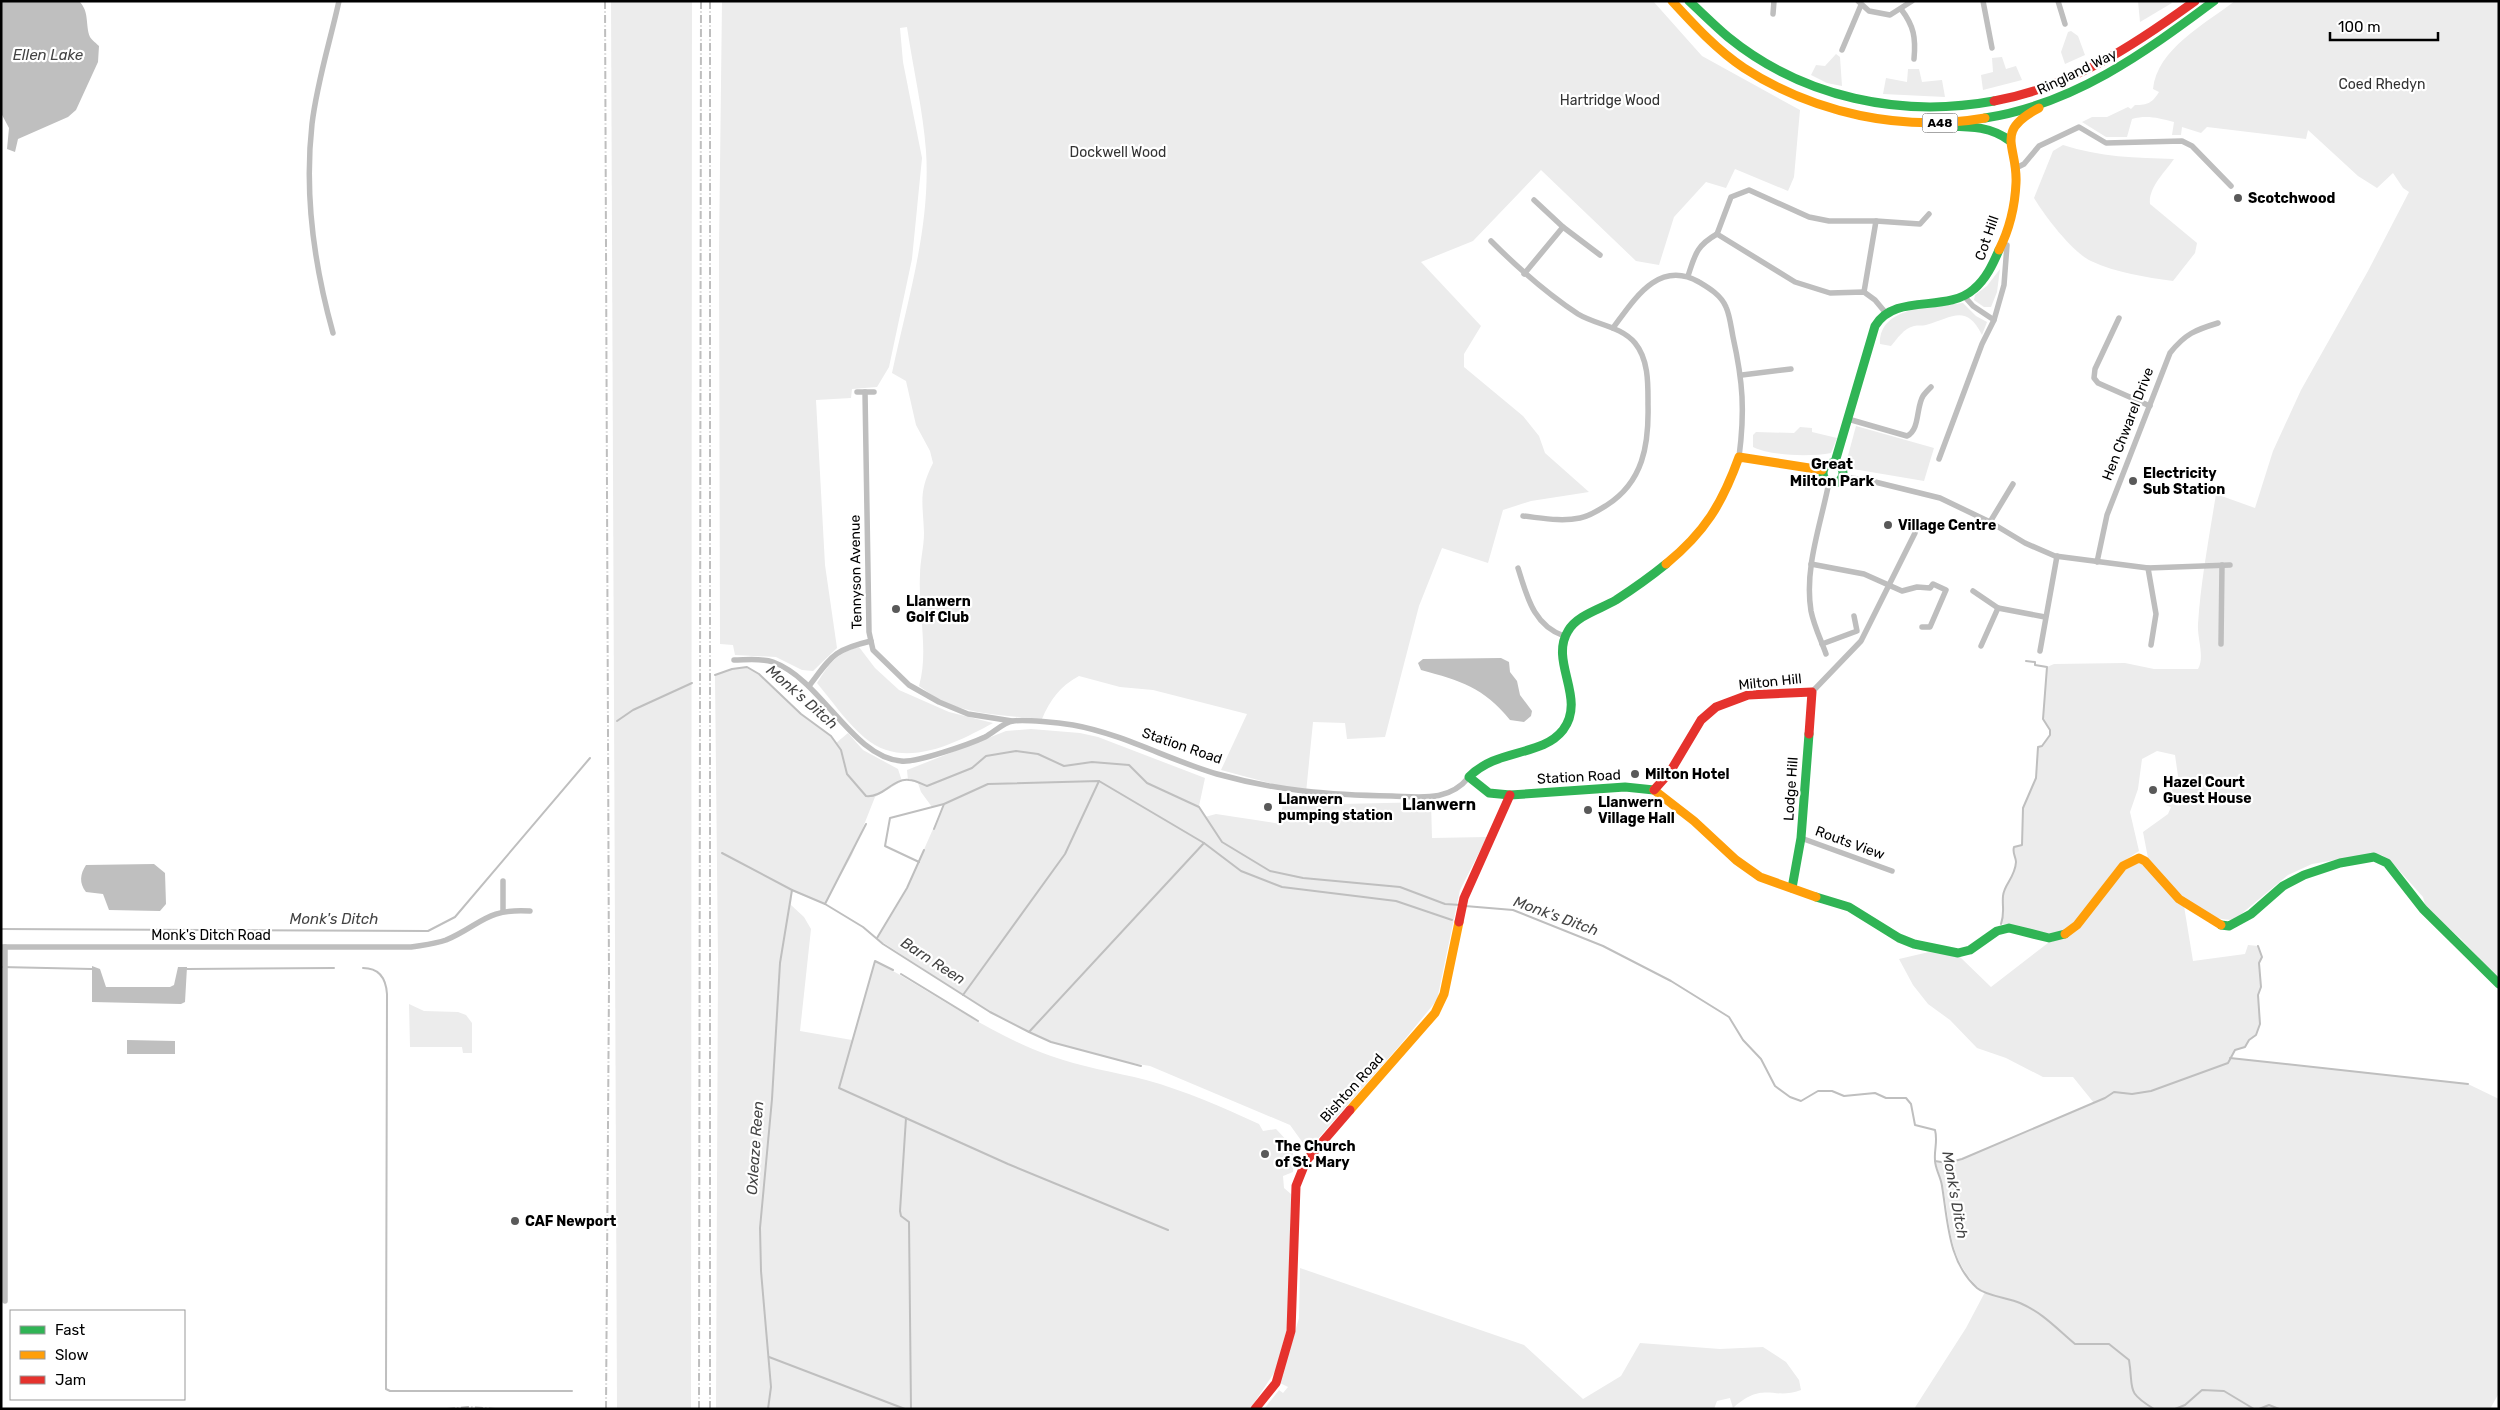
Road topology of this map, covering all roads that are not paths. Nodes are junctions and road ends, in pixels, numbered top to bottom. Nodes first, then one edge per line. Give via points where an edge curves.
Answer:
1 (339, 1) edge
2 (1672, 1) edge
3 (1689, 1) edge
4 (1774, 1) edge
5 (1912, 1) edge
6 (1983, 1) edge
7 (2058, 1) edge
8 (2195, 1) edge
9 (2214, 1) edge
10 (1860, 3) edge
11 (1901, 9) junction
12 (1773, 14) dead end
13 (2065, 24) dead end
14 (1992, 48) dead end
15 (1842, 50) dead end
16 (1914, 59) dead end
17 (2048, 103) junction
18 (1912, 123) junction
19 (2010, 141) junction
20 (2016, 168) junction
21 (2230, 186) dead end
22 (1534, 200) dead end
23 (1929, 214) dead end
24 (1876, 221) junction
25 (1563, 227) junction
26 (1717, 234) junction
27 (1490, 241) dead end
28 (2007, 245) dead end
29 (1600, 255) dead end
30 (1524, 274) junction
31 (1688, 276) junction
32 (1864, 292) junction
33 (1964, 296) junction
34 (1886, 312) junction
35 (2119, 318) dead end
36 (1994, 320) junction
37 (2218, 323) dead end
38 (1613, 328) junction
39 (333, 333) dead end
40 (1791, 369) dead end
41 (1742, 375) junction
42 (1931, 387) dead end
43 (856, 392) dead end
44 (866, 392) junction
45 (874, 392) dead end
46 (2150, 406) junction
47 (1848, 419) junction
48 (1739, 457) junction
49 (1938, 459) dead end
50 (1835, 462) junction
51 (1822, 470) junction
52 (1842, 477) junction
53 (1829, 482) junction
54 (2013, 484) dead end
55 (1523, 516) dead end
56 (1990, 522) junction
57 (1916, 533) dead end
58 (2057, 556) junction
59 (2097, 562) junction
60 (1811, 564) junction
61 (2230, 564) dead end
62 (2222, 565) junction
63 (1518, 568) dead end
64 (2148, 568) junction
65 (1888, 586) junction
66 (1973, 591) dead end
67 (1998, 608) junction
68 (1854, 616) dead end
69 (2045, 617) junction
70 (1922, 627) dead end
71 (1564, 636) junction
72 (871, 641) junction
73 (1822, 644) junction
74 (2221, 644) dead end
75 (2151, 645) dead end
76 (1981, 646) dead end
77 (2040, 651) dead end
78 (1826, 654) dead end
79 (734, 660) dead end
80 (809, 686) junction
81 (1812, 692) junction
82 (1012, 721) junction
83 (1470, 778) junction
84 (1654, 790) junction
85 (1510, 794) junction
86 (1801, 838) junction
87 (1892, 871) dead end
88 (503, 881) dead end
89 (1792, 888) junction
90 (503, 911) junction
91 (530, 911) dead end
92 (3, 947) edge
93 (2499, 984) edge
94 (5, 1301) dead end
95 (1255, 1409) edge

1 - 39 street via 320,81 310,154 315,256
2 - 18 street, Ringland Way / A48 via 1744,68 1781,89 1813,103 1858,116
3 - 8 street, Ringland Way / A48 via 1753,56 1822,91 1875,105 1938,109 2009,98 2066,80 2117,55
4 - 12 street
5 - 11 street
6 - 14 street
7 - 13 street
9 - 17 street, Ringland Way / A48 via 2122,66
10 - 11 street via 1880,15 1890,15
10 - 15 street
11 - 16 street via 1915,33
17 - 18 street, Ringland Way / A48 via 1981,120
17 - 19 street via 2020,119
18 - 19 street via 1990,128
19 - 20 street, Cot Hill
20 - 21 street via 2024,164 2039,146 2079,128 2106,143 2182,141 2192,146
20 - 33 street, Cot Hill via 2008,222 1995,262 1983,280
22 - 25 street
23 - 24 street via 1920,224
24 - 26 street via 1829,221 1809,217 1749,190 1731,197
24 - 32 street
25 - 29 street
25 - 30 street
26 - 31 street via 1703,242 1696,251
26 - 32 street via 1795,282 1830,293
27 - 30 street
28 - 36 street, Cot Hill via 2004,285
30 - 38 street via 1579,314
31 - 38 street via 1662,277 1647,286
31 - 41 street via 1719,296 1726,307
32 - 34 street
33 - 34 street
33 - 36 street
34 - 47 street via 1876,326
35 - 46 street via 2095,369 2094,378 2098,383
36 - 49 street, Cot Hill
37 - 46 street, Hen Chwarel Drive via 2182,338 2170,353
38 - 55 street via 1636,344 1645,364 1648,432 1642,464 1619,497 1594,513 1555,520
40 - 41 street
41 - 48 street via 1744,406
42 - 47 street via 1922,397 1911,434 1906,436
43 - 44 street
44 - 45 street
44 - 72 street, Tennyson Avenue
46 - 59 street, Hen Chwarel Drive via 2107,515
47 - 50 street
48 - 51 street
48 - 71 street via 1719,506 1694,538 1615,601 1569,627
50 - 51 street
50 - 52 street via 1841,467
51 - 53 street via 1823,477
52 - 53 street via 1837,482
52 - 56 street via 1940,498
53 - 60 street
54 - 56 street
56 - 58 street via 2025,543
57 - 65 street
58 - 59 street
58 - 69 street
59 - 64 street
60 - 65 street via 1875,577
60 - 73 street via 1811,611
61 - 62 street
62 - 64 street
62 - 74 street
63 - 71 street via 1531,609 1542,623
64 - 75 street via 2156,614
65 - 70 street via 1902,591 1930,588 1933,584 1946,590 1930,627
65 - 81 street via 1861,641
66 - 67 street
67 - 69 street
67 - 76 street
68 - 73 street via 1857,632
69 - 77 street
71 - 83 street via 1563,651 1573,700 1566,725 1548,742 1531,750 1485,762
72 - 80 street via 837,651
72 - 82 street, Tennyson Avenue via 873,650 909,685 968,714
73 - 78 street
79 - 80 street via 773,662
80 - 82 street via 872,752 900,762 984,737
81 - 84 street, Milton Hill via 1755,695 1716,707 1700,722 1669,774
81 - 86 street, Lodge Hill
82 - 83 street, Station Road via 1073,725 1216,773 1298,792 1341,796 1432,796 1449,794
83 - 85 street, Station Road via 1490,793
84 - 85 street, Station Road via 1624,787
84 - 89 street via 1747,868 1772,883
85 - 95 street, Bishton Road via 1464,898 1444,994 1435,1013 1306,1161 1296,1186 1291,1331 1276,1383
86 - 87 street, Routs View
86 - 89 street, Lodge Hill
88 - 90 street
89 - 93 street via 1849,907 1907,941 1958,953 1970,950 1997,931 2009,928 2049,938 2068,932 2078,925 2123,866 2139,858 2179,899 2217,924 2228,926 2250,914 2283,886 2304,875 2374,857 2387,863 2423,909
90 - 91 street, Monk's Ditch Road
90 - 92 street, Monk's Ditch Road via 479,920 447,939 411,947
92 - 94 street

